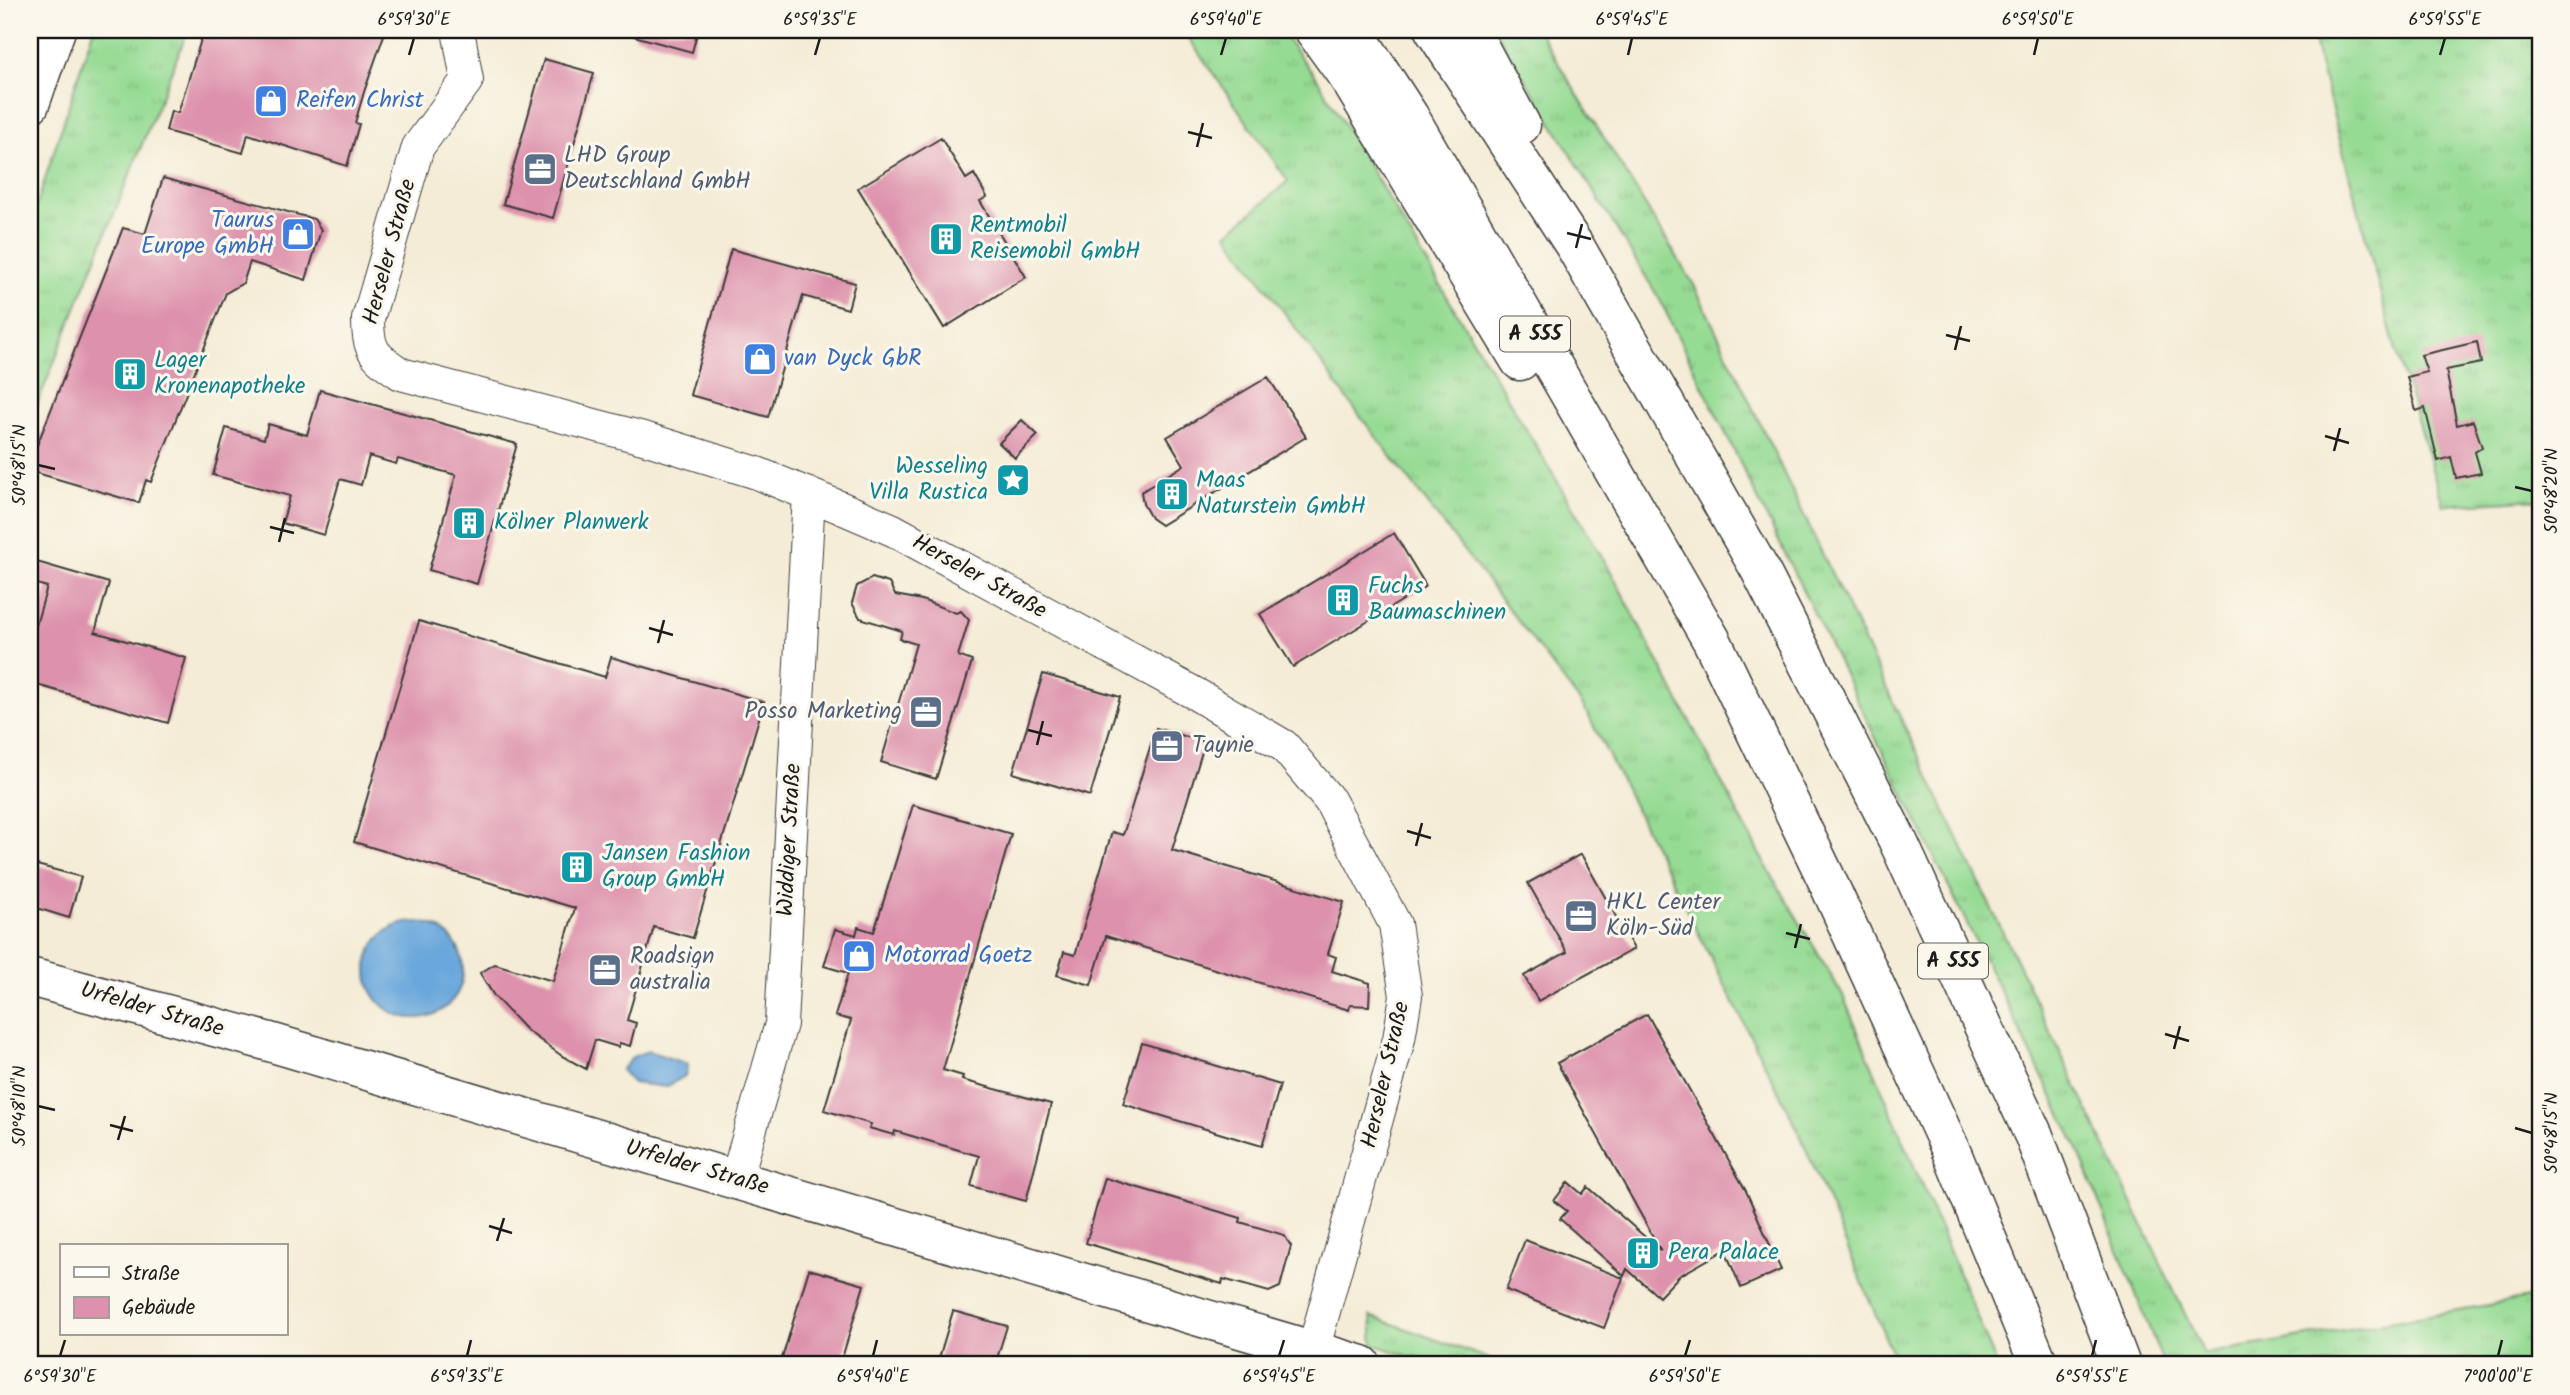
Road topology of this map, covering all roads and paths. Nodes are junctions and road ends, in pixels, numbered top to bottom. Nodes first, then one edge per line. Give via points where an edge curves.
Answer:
1 (56, 30) edge
2 (458, 30) edge
3 (1314, 30) edge
4 (1353, 30) edge
5 (1434, 30) edge
6 (1470, 30) edge
7 (30, 104) edge
8 (1576, 248) junction
9 (809, 494) junction
10 (1712, 641) junction
11 (30, 977) edge
12 (736, 1180) junction
13 (1313, 1351) junction
14 (1362, 1365) edge
15 (2039, 1365) edge
16 (2121, 1365) edge

1 - 7 main road
2 - 9 street, Herseler Straße via 467,80 418,147 368,319 368,344 401,374 647,439
3 - 10 main road via 1449,241 1641,566
4 - 10 main road, A 555 via 1409,116
5 - 8 main road, A 555
6 - 8 main road via 1513,105
8 - 16 main road, A 555 via 1759,568 1897,839 2034,1136
9 - 12 street, Widdiger Straße via 781,1024
9 - 13 street, Herseler Straße via 893,530 1284,746 1330,801 1395,924 1406,996 1399,1039
10 - 15 main road, A 555 via 1949,1146
11 - 12 main road, Urfelder Straße via 266,1041
12 - 13 main road, Urfelder Straße
13 - 14 main road, Urfelder Straße

